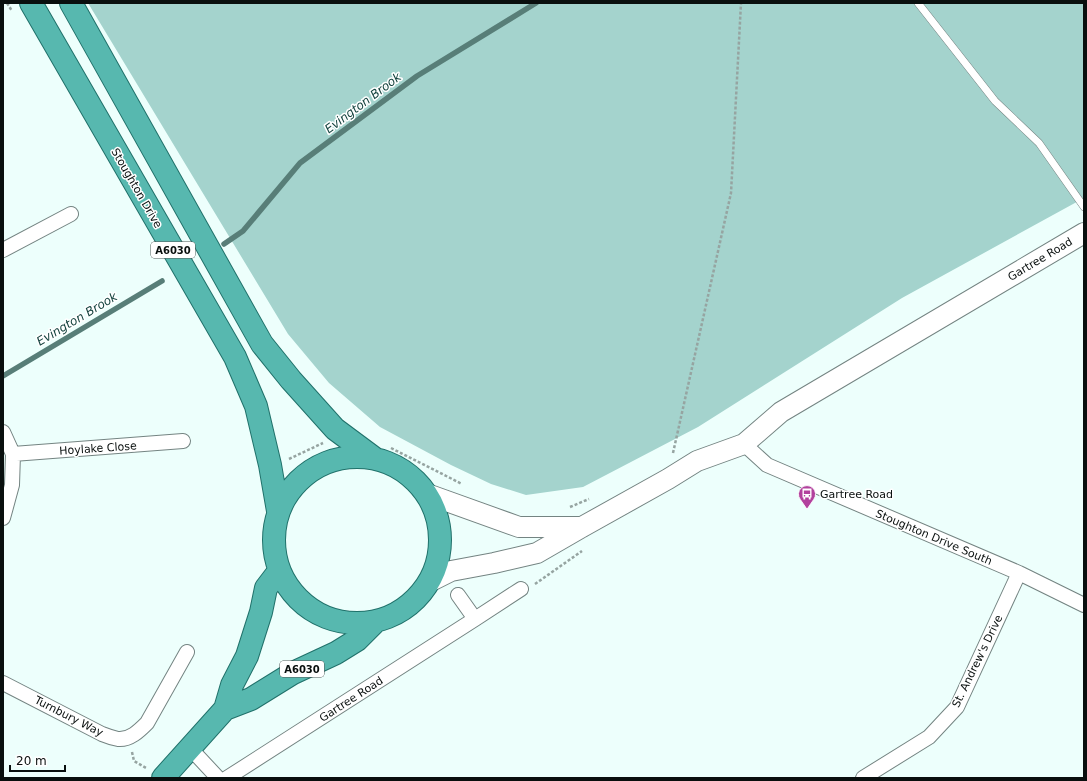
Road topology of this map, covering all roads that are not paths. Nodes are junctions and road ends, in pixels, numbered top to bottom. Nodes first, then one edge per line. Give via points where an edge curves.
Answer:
1 (71, 3) edge
2 (918, 3) edge
3 (23, 10) edge
4 (1084, 207) edge
5 (71, 214) dead end
6 (1084, 233) edge
7 (3, 250) edge
8 (3, 432) edge
9 (183, 441) dead end
10 (744, 444) junction
11 (382, 453) junction
12 (13, 454) junction
13 (427, 494) junction
14 (278, 511) junction
15 (3, 518) edge
16 (582, 527) junction
17 (279, 571) junction
18 (1019, 573) junction
19 (429, 582) junction
20 (521, 589) dead end
21 (458, 595) dead end
22 (1084, 605) edge
23 (475, 619) junction
24 (375, 622) junction
25 (187, 652) dead end
26 (3, 682) edge
27 (225, 710) junction
28 (190, 748) junction
29 (157, 776) edge
30 (218, 778) edge
31 (227, 778) edge
32 (863, 778) edge

1 - 11 highway, A6030 via 262,344 335,429
2 - 4 lane via 995,101 1039,143
3 - 14 highway, Stoughton Drive / A6030 via 235,357 256,406
5 - 7 street
6 - 10 main road, Gartree Road via 781,412
8 - 12 street
9 - 12 street, Hoylake Close
10 - 16 main road, Gartree Road via 697,461
10 - 18 street, Stoughton Drive South via 767,465
11 - 13 highway via 409,474
11 - 14 highway via 325,462 299,479
12 - 15 street via 12,486
13 - 16 main road, Gartree Road via 519,527
13 - 19 highway via 440,528 438,563
14 - 17 highway via 273,536 274,557
16 - 19 main road, Gartree Road via 537,554 451,571
17 - 24 highway via 289,589 309,610 337,622
17 - 27 highway, A6030 via 266,588 247,656 232,685
18 - 22 street, Stoughton Drive South
18 - 32 street, St. Andrew's Drive via 957,707 929,737
19 - 24 highway via 414,601 389,618
20 - 23 street, Gartree Road
21 - 23 street
23 - 31 street, Gartree Road
24 - 27 highway, A6030 via 357,640 336,653 293,673 251,699
25 - 26 street, Turnbury Way via 147,723 139,732 119,739 102,734
27 - 28 highway, A6030
28 - 29 highway, A6030
28 - 30 street

